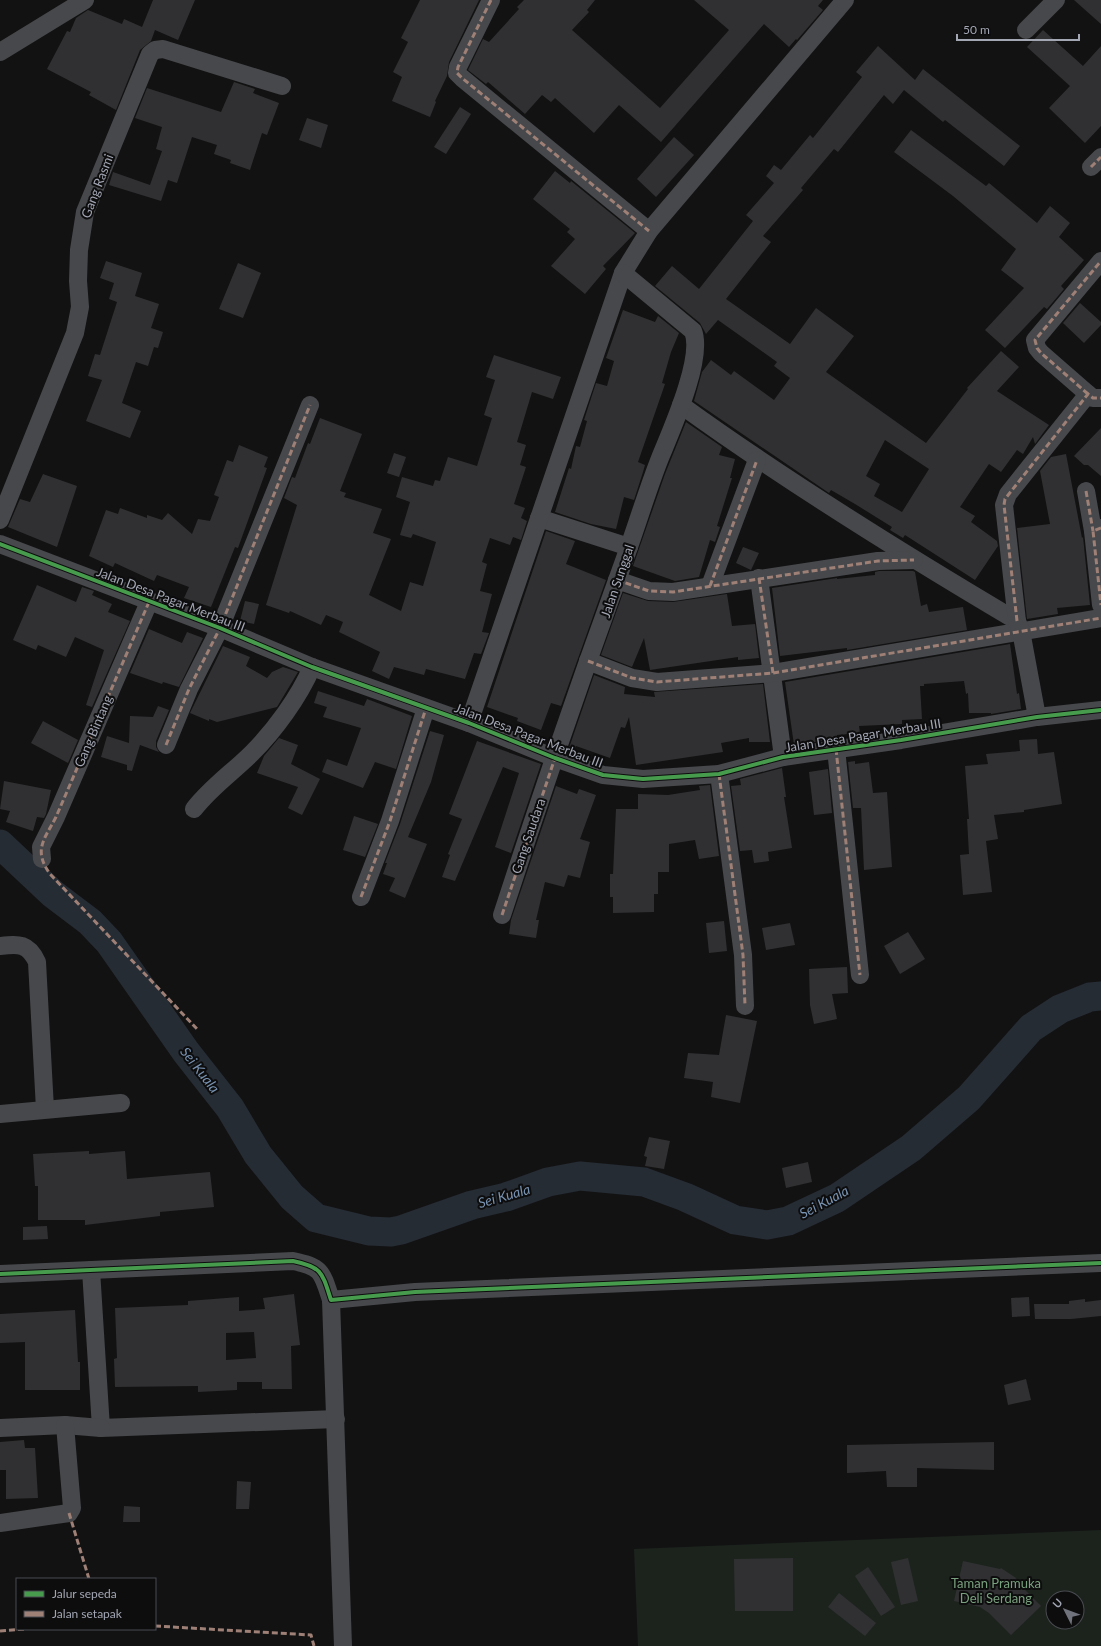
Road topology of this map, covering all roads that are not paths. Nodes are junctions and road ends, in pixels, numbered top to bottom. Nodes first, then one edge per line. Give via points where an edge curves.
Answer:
1 (85, 0) edge
2 (491, 0) edge
3 (846, 0) edge
4 (1056, 0) edge
5 (1026, 30) dead end
6 (0, 52) edge
7 (282, 86) dead end
8 (649, 231) junction
9 (1101, 261) edge
10 (623, 273) junction
11 (1094, 396) edge
12 (310, 405) dead end
13 (681, 405) junction
14 (757, 460) junction
15 (1086, 491) dead end
16 (539, 518) junction
17 (0, 520) edge
18 (1097, 530) edge
19 (0, 544) edge
20 (629, 547) junction
21 (914, 560) junction
22 (759, 578) junction
23 (617, 580) junction
24 (710, 586) junction
25 (149, 602) junction
26 (1101, 605) edge
27 (1101, 618) edge
28 (1019, 626) junction
29 (220, 628) junction
30 (588, 661) junction
31 (312, 667) junction
32 (773, 673) junction
33 (426, 708) junction
34 (1101, 710) edge
35 (1037, 717) junction
36 (468, 722) junction
37 (166, 745) dead end
38 (836, 749) junction
39 (783, 756) junction
40 (555, 758) junction
41 (719, 774) junction
42 (194, 808) dead end
43 (42, 859) dead end
44 (361, 897) dead end
45 (502, 915) dead end
46 (0, 946) edge
47 (860, 975) dead end
48 (745, 1006) dead end
49 (121, 1103) dead end
50 (45, 1109) junction
51 (0, 1114) edge
52 (1101, 1263) edge
53 (91, 1270) junction
54 (0, 1274) edge
55 (331, 1300) junction
56 (336, 1419) junction
57 (65, 1425) junction
58 (0, 1428) edge
59 (101, 1428) junction
60 (0, 1523) edge
61 (343, 1646) edge

1 - 6 street
2 - 8 street via 457,73
3 - 8 street
4 - 5 street
7 - 17 street, Gang Rasmi via 163,49 150,54 85,212 79,250 80,307 75,333
8 - 10 street
9 - 11 street via 1035,340 1041,353
10 - 13 street, Jalan Sunggal via 693,331 695,342 692,368
10 - 16 street
11 - 28 street via 1005,499
12 - 29 street
13 - 14 street
13 - 20 street, Jalan Sunggal via 642,504
14 - 21 street
14 - 24 street
15 - 18 street
16 - 20 street
16 - 36 street
18 - 26 street
19 - 25 street, Jalan Desa Pagar Merbau III
20 - 23 street, Jalan Sunggal
21 - 22 street via 878,561
21 - 28 street
22 - 24 street
22 - 32 street
23 - 24 street via 661,593
23 - 30 street, Jalan Sunggal
25 - 29 street, Jalan Desa Pagar Merbau III
25 - 43 street, Gang Bintang via 41,847
27 - 28 street
28 - 32 street
28 - 35 street
29 - 31 street, Jalan Desa Pagar Merbau III
29 - 37 street via 189,689
30 - 32 street via 632,678 657,682
30 - 40 street, Jalan Sunggal
31 - 33 street, Jalan Desa Pagar Merbau III
31 - 42 street via 296,699 252,752
32 - 39 street
33 - 36 street, Jalan Desa Pagar Merbau III
33 - 44 street via 390,821
34 - 35 street, Jalan Desa Pagar Merbau III
35 - 38 street, Jalan Desa Pagar Merbau III
36 - 40 street, Jalan Desa Pagar Merbau III
38 - 39 street, Jalan Desa Pagar Merbau III
38 - 47 street
39 - 41 street, Jalan Desa Pagar Merbau III
40 - 41 street, Jalan Desa Pagar Merbau III via 603,775 643,779
40 - 45 street, Gang Saudara
41 - 48 street via 742,947
46 - 50 street via 19,944 33,954 37,962
49 - 50 street
50 - 51 street
52 - 55 street via 415,1292
53 - 54 street
53 - 55 street via 293,1261 311,1265 323,1274
53 - 59 street
55 - 56 street
56 - 59 street
56 - 61 street
57 - 58 street
57 - 59 street
57 - 60 street via 72,1508 68,1513

